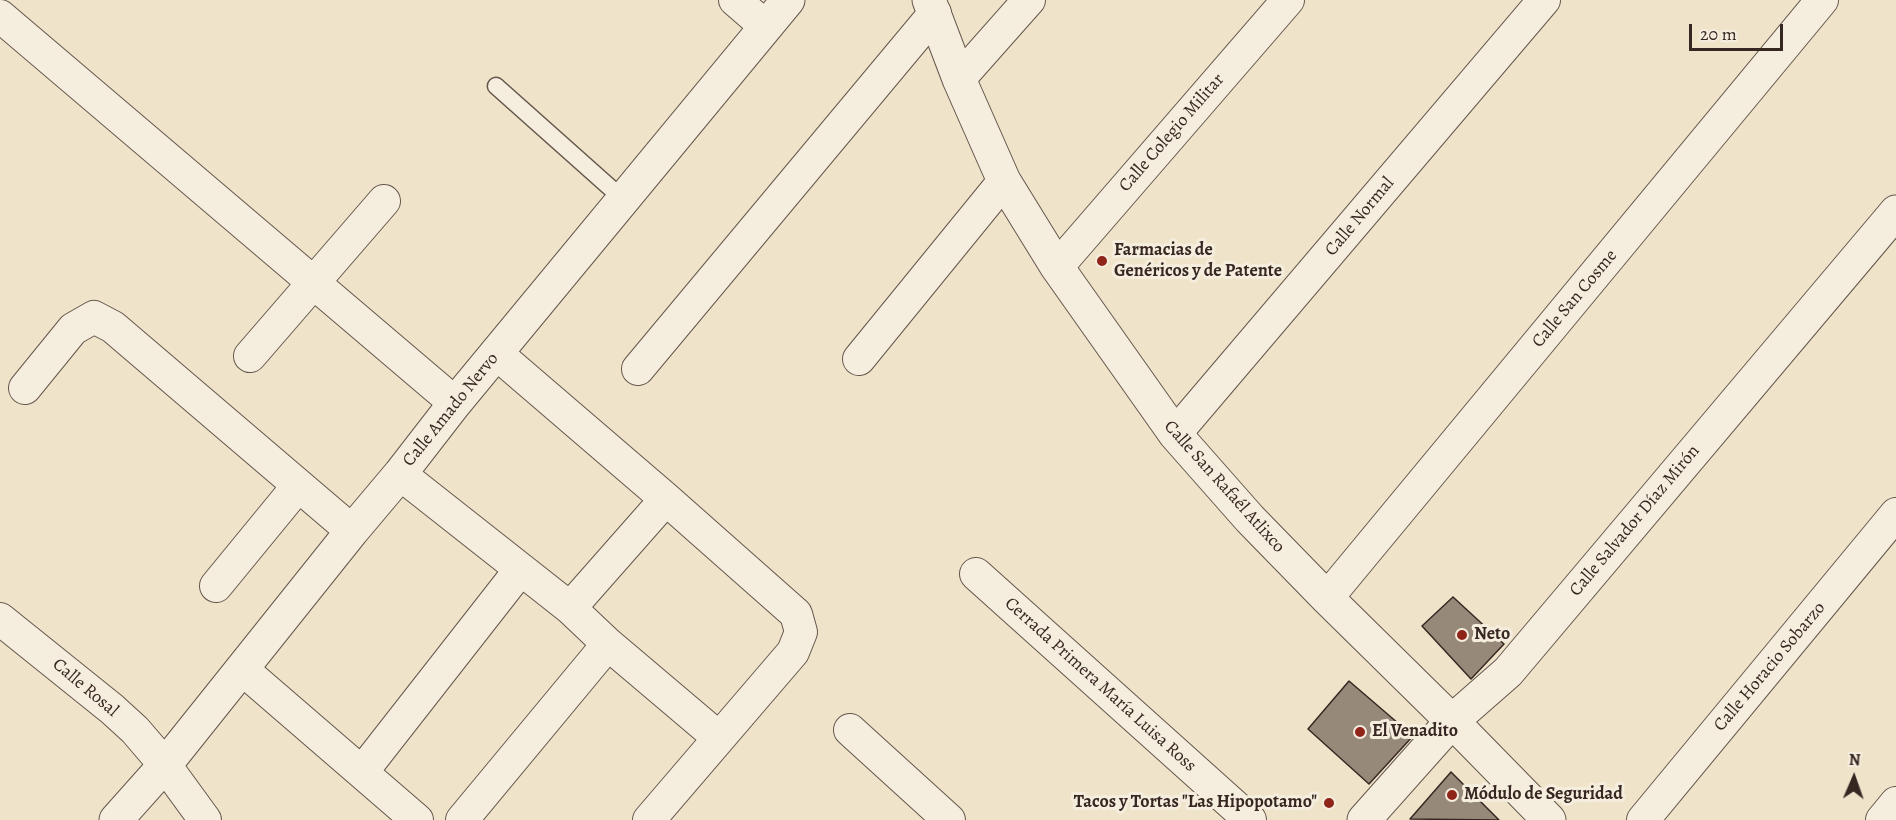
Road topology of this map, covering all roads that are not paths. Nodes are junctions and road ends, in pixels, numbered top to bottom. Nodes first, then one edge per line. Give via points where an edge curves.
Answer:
1 (735, 0) edge
2 (788, 0) edge
3 (1029, 0) edge
4 (1288, 0) edge
5 (1544, 0) edge
6 (1822, 0) edge
7 (932, 7) edge
8 (0, 16) edge
9 (765, 26) junction
10 (959, 78) junction
11 (496, 86) dead end
12 (1004, 181) junction
13 (624, 200) junction
14 (384, 201) dead end
15 (1896, 212) edge
16 (1057, 267) junction
17 (314, 281) junction
18 (496, 353) junction
19 (250, 356) dead end
20 (859, 359) dead end
21 (638, 369) dead end
22 (25, 388) dead end
23 (455, 402) junction
24 (1175, 435) junction
25 (400, 474) junction
26 (298, 486) junction
27 (666, 499) junction
28 (1896, 514) edge
29 (352, 531) junction
30 (520, 570) junction
31 (976, 574) dead end
32 (216, 586) dead end
33 (1327, 598) junction
34 (570, 608) junction
35 (0, 619) edge
36 (608, 644) junction
37 (242, 669) junction
38 (1452, 720) junction
39 (849, 730) dead end
40 (719, 738) junction
41 (165, 765) junction
42 (362, 772) junction
43 (1896, 803) edge
44 (116, 820) edge
45 (205, 820) edge
46 (417, 820) edge
47 (462, 820) edge
48 (649, 820) edge
49 (949, 820) edge
50 (1250, 820) edge
51 (1364, 820) edge
52 (1549, 820) edge
53 (1643, 820) edge
54 (1882, 820) edge

1 - 9 street
2 - 9 street, Calle Amado Nervo
3 - 10 street
4 - 16 street, Calle Colegio Militar
5 - 24 street, Calle Normal
6 - 33 street, Calle San Cosme
7 - 10 street, Calle San Rafaél Atlixco
7 - 21 street
8 - 17 street
9 - 13 street, Calle Amado Nervo
10 - 12 street, Calle San Rafaél Atlixco
11 - 13 lane
12 - 16 street, Calle San Rafaél Atlixco
12 - 20 street
13 - 18 street, Calle Amado Nervo
14 - 17 street
15 - 38 street, Calle Salvador Díaz Mirón via 1508,672
16 - 24 street, Calle San Rafaél Atlixco
17 - 19 street
17 - 23 street
18 - 23 street, Calle Amado Nervo
18 - 27 street
22 - 26 street via 73,329 94,317 113,327
23 - 25 street, Calle Amado Nervo
24 - 33 street, Calle San Rafaél Atlixco
25 - 29 street, Calle Amado Nervo
25 - 30 street
26 - 29 street
26 - 32 street
27 - 34 street
27 - 40 street via 796,614 801,632 793,652
28 - 53 street, Calle Horacio Sobarzo
29 - 37 street, Calle Amado Nervo
30 - 34 street
30 - 42 street
31 - 50 street, Cerrada Primera María Luisa Ross
33 - 38 street, Calle San Rafaél Atlixco
34 - 36 street
35 - 41 street, Calle Rosal via 112,709
36 - 40 street
36 - 47 street
37 - 41 street, Calle Amado Nervo
37 - 42 street
38 - 51 street, Calle Salvador Díaz Mirón
38 - 52 street, Calle San Rafaél Atlixco
39 - 49 street
40 - 48 street
41 - 44 street, Calle Amado Nervo
41 - 45 street, Calle Rosal
42 - 46 street
43 - 54 street

